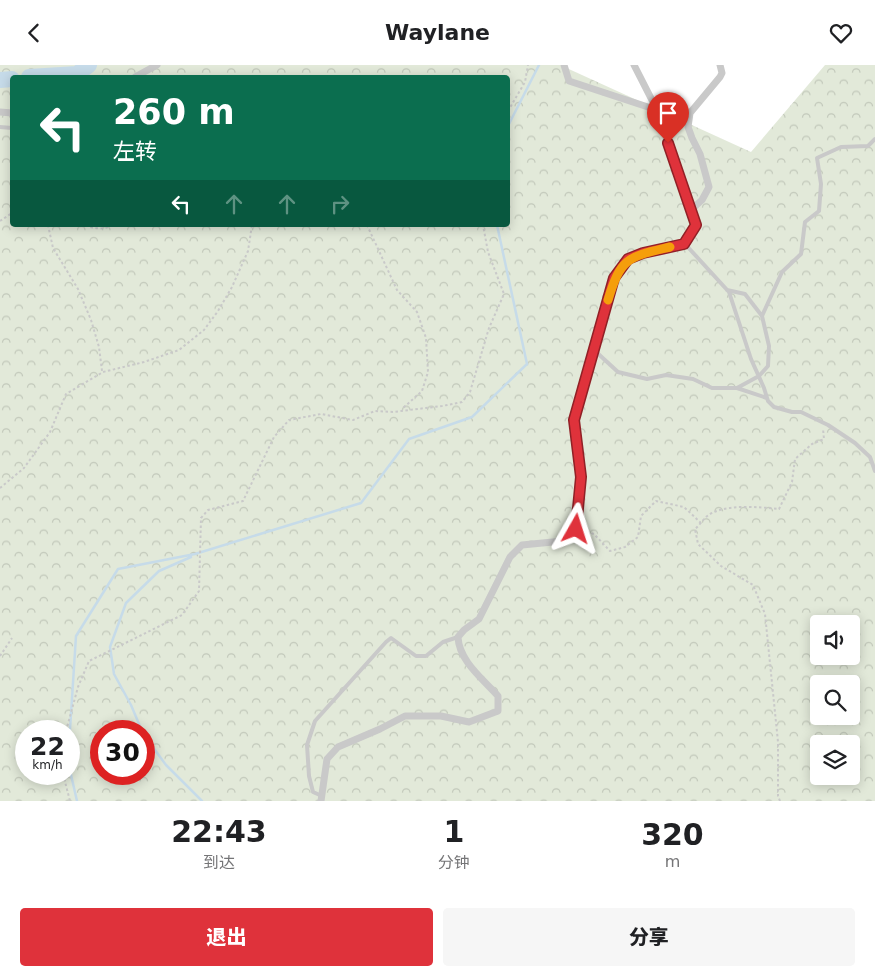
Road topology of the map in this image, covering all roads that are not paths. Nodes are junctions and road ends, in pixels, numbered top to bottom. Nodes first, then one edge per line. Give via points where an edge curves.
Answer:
1 (157, 65) edge
2 (564, 65) edge
3 (634, 65) edge
4 (720, 65) edge
5 (139, 75) edge
6 (657, 110) junction
7 (875, 139) edge
8 (691, 210) junction
9 (684, 244) junction
10 (727, 290) junction
11 (762, 317) junction
12 (594, 350) junction
13 (759, 376) junction
14 (738, 387) junction
15 (767, 397) junction
16 (875, 471) edge
17 (458, 637) junction
18 (322, 798) edge

1 - 5 street
2 - 6 street via 570,81
3 - 6 street
4 - 8 street via 720,77 690,113 688,127 700,154 708,187 702,200
6 - 8 street
7 - 11 lane via 868,146 841,147 818,158 821,184 819,211 806,222 800,254 782,272
8 - 9 street via 696,225
9 - 10 lane
9 - 12 street via 628,259 614,278
10 - 11 lane via 744,294
10 - 13 lane via 750,359
11 - 13 lane via 769,346 768,366
12 - 14 lane via 618,372 647,379 666,375 693,379 712,388
12 - 17 street via 574,420 581,477 576,529 563,541 522,545 510,557 479,619
13 - 14 lane
13 - 15 lane
14 - 15 lane
15 - 16 lane via 774,407 801,412 855,443 870,457
17 - 18 lane via 443,642 426,656 416,656 391,638 315,721 308,745 308,777 313,792
17 - 18 street via 462,656 498,696 498,711 469,722 441,716 405,716 338,747 327,759

